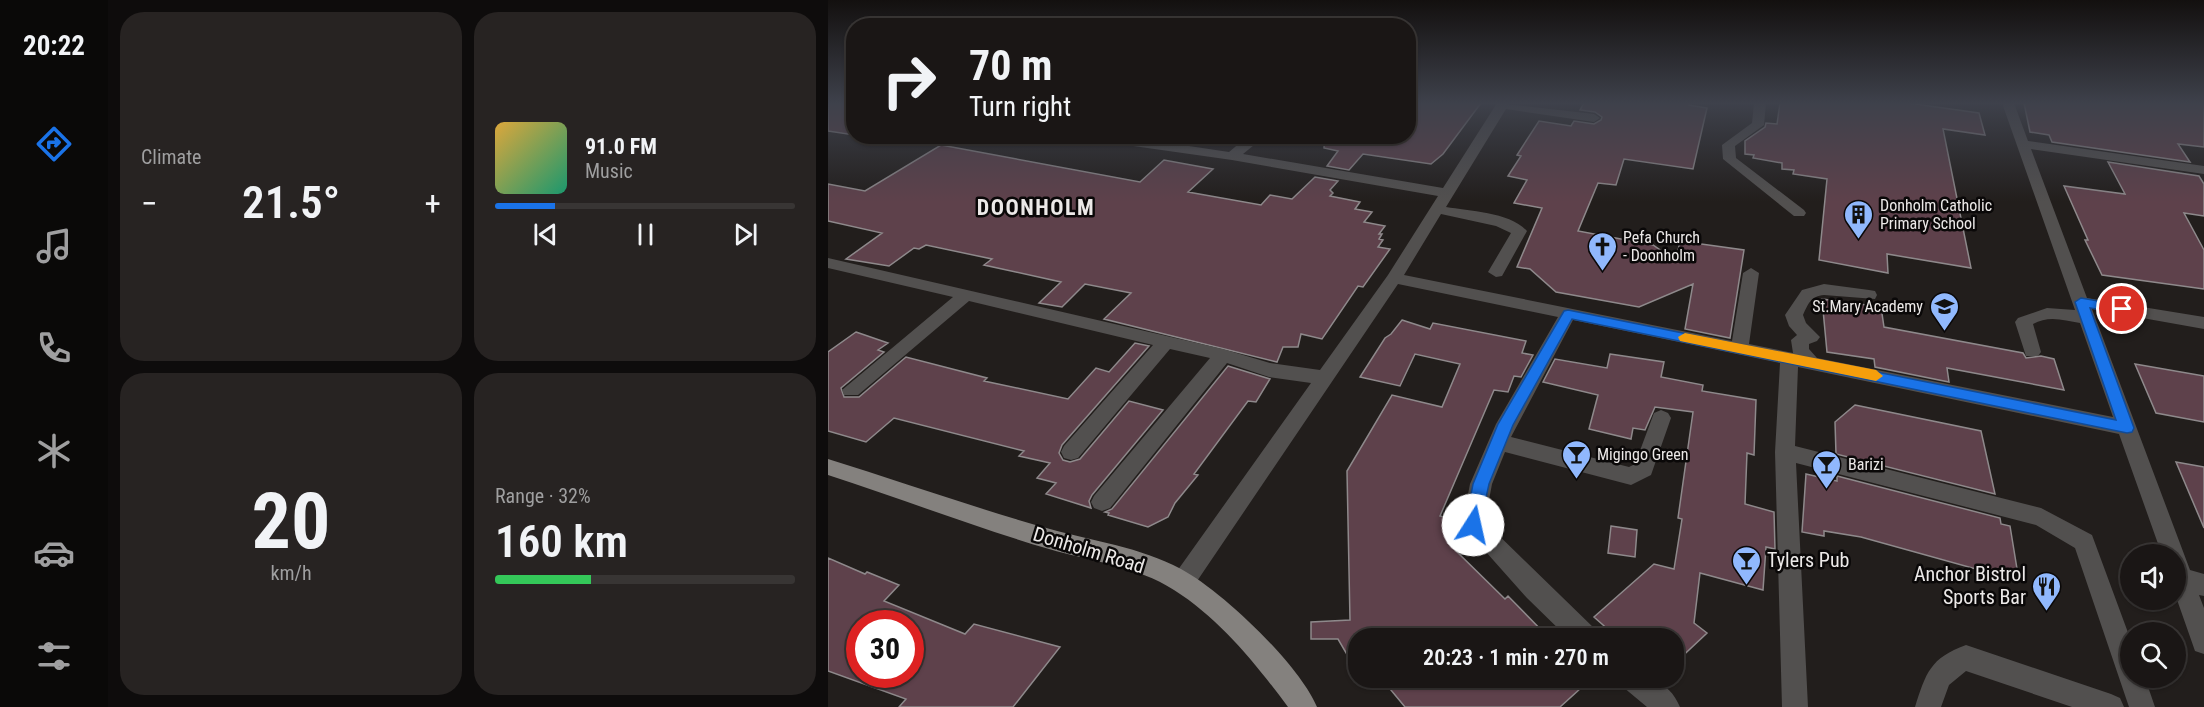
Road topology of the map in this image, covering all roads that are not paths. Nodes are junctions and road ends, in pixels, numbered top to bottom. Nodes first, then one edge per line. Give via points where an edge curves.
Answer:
1 (1483, 136) edge
2 (1742, 136) edge
3 (2020, 136) edge
4 (1147, 144) edge
5 (1247, 144) edge
6 (2023, 144) junction
7 (1232, 156) junction
8 (2204, 170) edge
9 (1446, 193) junction
10 (1436, 209) junction
11 (1798, 213) dead end
12 (828, 263) edge
13 (1496, 272) dead end
14 (1750, 273) dead end
15 (1394, 278) junction
16 (965, 296) junction
17 (1869, 296) dead end
18 (2084, 310) junction
19 (1568, 314) junction
20 (2204, 323) edge
21 (1166, 342) junction
22 (1740, 348) junction
23 (2032, 352) dead end
24 (1223, 355) junction
25 (1789, 358) junction
26 (1811, 363) junction
27 (1325, 378) junction
28 (852, 390) dead end
29 (1661, 418) dead end
30 (2127, 428) junction
31 (1498, 442) junction
32 (1071, 452) dead end
33 (1785, 452) junction
34 (828, 467) edge
35 (1102, 502) dead end
36 (2169, 544) edge
37 (2187, 575) edge
38 (1183, 582) junction
39 (1575, 628) edge
40 (2204, 642) edge
41 (2120, 645) edge
42 (1644, 688) edge
43 (2135, 688) edge
44 (1304, 707) edge
45 (1667, 707) edge
46 (1795, 707) edge
47 (1928, 707) edge
48 (2110, 707) edge
49 (2142, 707) edge

1 - 9 street
2 - 11 street via 1728,145 1730,159
3 - 6 street
4 - 7 street
5 - 7 street
6 - 8 street
6 - 18 street
7 - 9 street
9 - 10 street
10 - 13 street via 1500,222 1518,231
10 - 15 street
12 - 16 street
14 - 22 street
15 - 19 street
15 - 27 street
16 - 21 street
16 - 28 street
17 - 26 street via 1822,291 1805,296 1794,315 1798,326 1811,337 1800,340 1800,350
18 - 20 street
18 - 23 street via 2044,312 2024,322
18 - 30 street
19 - 22 street
19 - 31 street
21 - 24 street
21 - 32 street
22 - 25 street
24 - 27 street via 1269,370
24 - 35 street
25 - 26 street
25 - 33 street
26 - 30 street
27 - 38 street
29 - 31 street via 1644,469 1631,476
30 - 36 street
31 - 39 street via 1481,484 1473,525
33 - 41 street via 2041,517 2084,542
33 - 46 street
34 - 38 main road, Donholm Road via 1153,569
37 - 40 street
38 - 44 main road, Donholm Road via 1271,662
42 - 45 street
43 - 49 street
47 - 48 street via 1938,677 1950,663 1966,658

